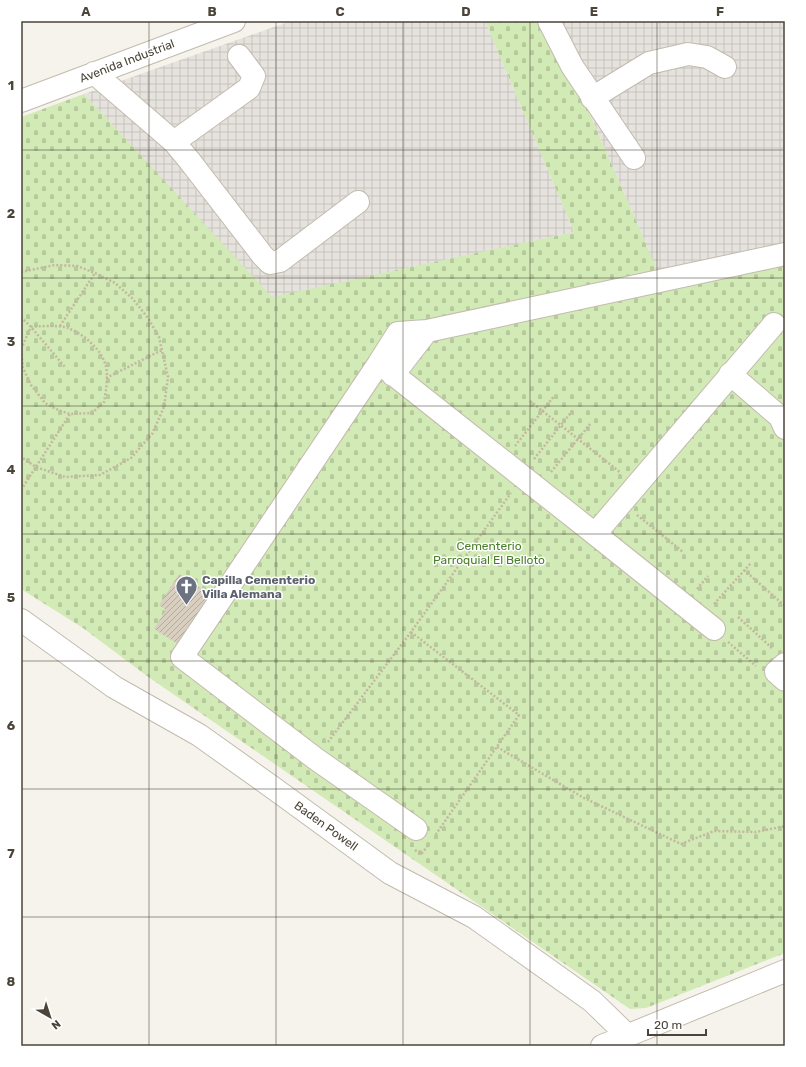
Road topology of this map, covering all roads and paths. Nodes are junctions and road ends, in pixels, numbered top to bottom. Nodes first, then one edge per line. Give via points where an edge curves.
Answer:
1 (234, 21) edge
2 (549, 21) edge
3 (239, 56) dead end
4 (725, 67) dead end
5 (94, 74) junction
6 (592, 98) junction
7 (21, 101) edge
8 (174, 142) junction
9 (634, 158) dead end
10 (358, 202) dead end
11 (785, 254) edge
12 (21, 272) edge
13 (95, 273) junction
14 (21, 317) edge
15 (774, 324) dead end
16 (59, 327) junction
17 (31, 328) junction
18 (21, 350) edge
19 (162, 350) junction
20 (22, 362) edge
21 (65, 367) dead end
22 (386, 369) junction
23 (730, 374) junction
24 (106, 378) junction
25 (554, 396) dead end
26 (530, 401) dead end
27 (573, 410) dead end
28 (542, 411) junction
29 (70, 414) junction
30 (591, 423) dead end
31 (560, 425) junction
32 (785, 428) edge
33 (578, 439) junction
34 (21, 457) edge
35 (503, 461) junction
36 (36, 467) junction
37 (521, 476) junction
38 (538, 489) junction
39 (21, 490) edge
40 (626, 496) junction
41 (595, 534) junction
42 (683, 552) dead end
43 (751, 563) dead end
44 (744, 570) junction
45 (785, 606) edge
46 (738, 617) dead end
47 (21, 620) edge
48 (707, 624) junction
49 (411, 632) junction
50 (780, 667) edge
51 (497, 747) junction
52 (316, 758) junction
53 (785, 826) edge
54 (416, 829) joint
55 (785, 971) edge
56 (627, 1035) junction
57 (602, 1046) edge

1 - 5 street, Avenida Industrial
2 - 6 street
3 - 8 street via 254,76 249,88
4 - 6 street via 707,57 688,54 649,63
5 - 7 street, Avenida Industrial
5 - 8 street
6 - 9 street
8 - 10 street via 270,263 280,262
11 - 22 street via 427,331 398,334
12 - 13 path via 55,265 77,266
13 - 16 path
13 - 19 path via 115,283 132,298 159,337
14 - 17 path
15 - 23 street
16 - 17 path
16 - 24 path via 66,327 96,348 106,364
17 - 18 path
17 - 21 path
18 - 20 path
19 - 24 path
19 - 36 path via 168,377 164,407 152,434 131,458 100,475 65,477
20 - 29 path via 32,385 44,403
22 - 35 street
22 - 52 street via 182,657
23 - 32 street via 780,417
23 - 40 street
24 - 29 path via 104,402 92,413
25 - 28 path
26 - 28 path
27 - 31 path
28 - 31 path
28 - 35 path
29 - 36 path
30 - 33 path
31 - 33 path
31 - 37 path
33 - 38 path
33 - 40 path via 628,478
34 - 36 path
35 - 37 street
36 - 39 path
37 - 38 street
37 - 49 path
38 - 41 street
40 - 41 street
40 - 42 path
41 - 48 street
43 - 44 path
44 - 45 path
44 - 48 path
46 - 50 path
47 - 56 street, Baden Powell via 114,687 199,735 390,873 474,917 592,1001
48 - 50 path via 770,678
49 - 51 path via 519,715
49 - 52 path
51 - 53 path via 584,798 681,844 714,831 756,832
51 - 54 path via 434,837
52 - 54 street
55 - 56 street
56 - 57 street

